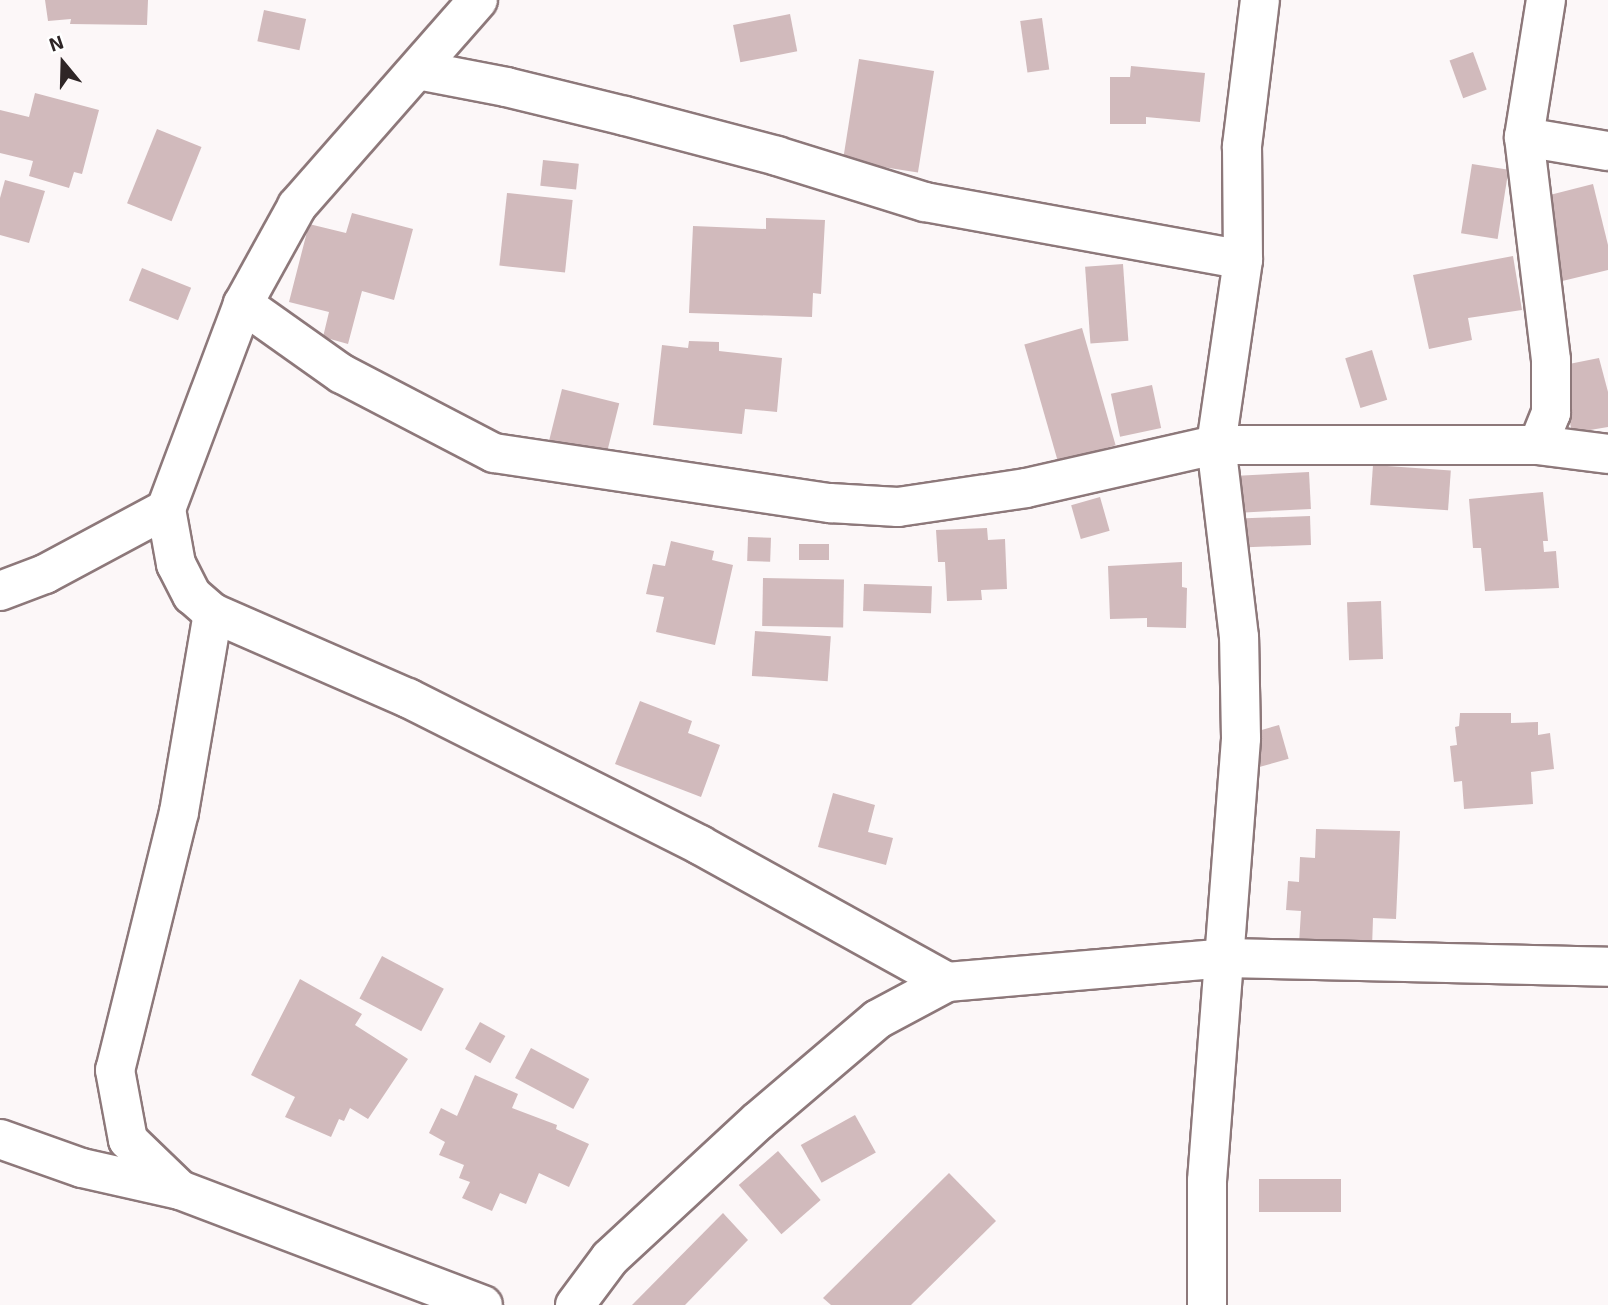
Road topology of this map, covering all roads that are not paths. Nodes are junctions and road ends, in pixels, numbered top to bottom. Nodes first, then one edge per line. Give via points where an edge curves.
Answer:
1 (478, 0) edge
2 (1260, 0) edge
3 (1546, 0) edge
4 (418, 70) junction
5 (1524, 137) junction
6 (1608, 151) edge
7 (1243, 260) junction
8 (243, 304) junction
9 (1216, 445) junction
10 (1538, 445) junction
11 (1608, 454) edge
12 (166, 509) junction
13 (0, 591) edge
14 (213, 613) junction
15 (1226, 958) junction
16 (1608, 967) edge
17 (947, 982) junction
18 (0, 1139) edge
19 (180, 1190) junction
20 (483, 1305) edge
21 (575, 1305) edge
22 (1207, 1305) edge

1 - 4 street
2 - 7 street via 1242,146
3 - 5 street
4 - 7 street via 625,116 925,202
4 - 8 street via 297,206
5 - 6 street
5 - 10 street via 1551,360 1551,414
7 - 9 street
8 - 9 street via 342,374 494,453 816,501 898,507 1026,488
8 - 12 street
9 - 10 street
9 - 15 street via 1239,637 1241,738
10 - 11 street
12 - 13 street via 45,574
12 - 14 street via 176,564 192,596
14 - 17 street via 420,704 700,845
14 - 19 street via 179,812 115,1070 128,1140
15 - 16 street
15 - 17 street
15 - 22 street via 1207,1181
17 - 21 street via 878,1019 758,1121 610,1258
18 - 19 street via 82,1168
19 - 20 street

